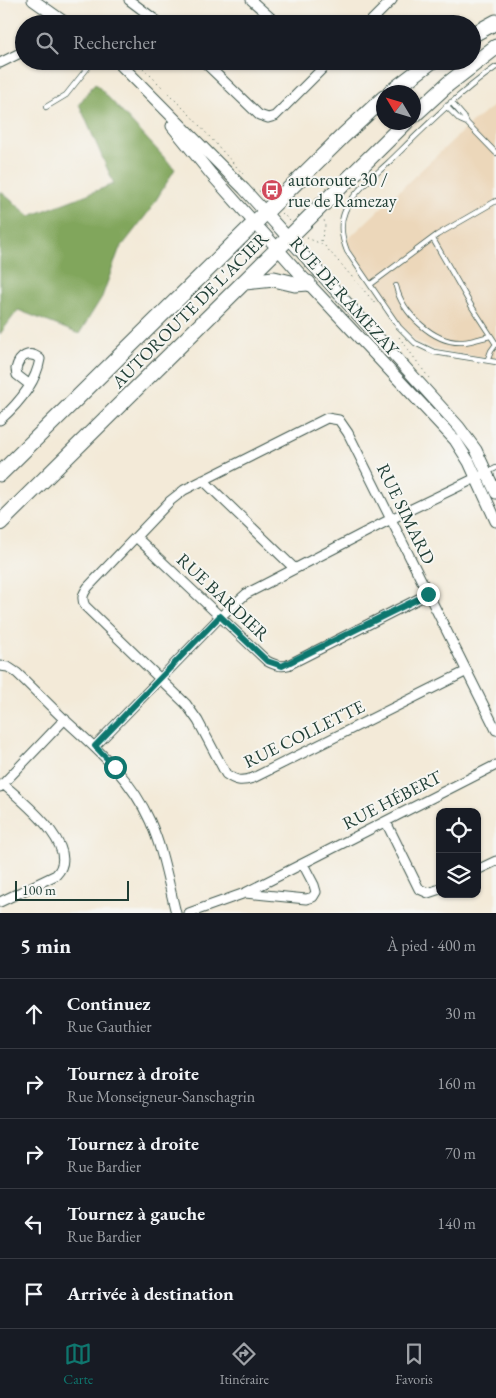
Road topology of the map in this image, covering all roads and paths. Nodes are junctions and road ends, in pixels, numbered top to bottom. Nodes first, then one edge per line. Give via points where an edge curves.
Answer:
1 (33, 0) edge
2 (129, 0) edge
3 (251, 0) edge
4 (392, 0) edge
5 (49, 15) edge
6 (149, 15) edge
7 (268, 15) edge
8 (377, 15) edge
9 (496, 22) edge
10 (481, 30) edge
11 (496, 47) edge
12 (15, 56) edge
13 (481, 59) edge
14 (0, 63) edge
15 (496, 67) edge
16 (86, 70) edge
17 (125, 70) edge
18 (145, 70) edge
19 (212, 70) edge
20 (318, 70) edge
21 (420, 70) edge
22 (466, 70) edge
23 (400, 85) edge
24 (451, 102) junction
25 (376, 105) edge
26 (46, 106) dead end
27 (446, 106) junction
28 (421, 109) edge
29 (467, 123) junction
30 (398, 130) edge
31 (496, 154) edge
32 (245, 176) dead end
33 (257, 190) dead end
34 (272, 190) dead end
35 (264, 192) junction
36 (267, 196) dead end
37 (496, 201) edge
38 (281, 212) dead end
39 (322, 216) dead end
40 (260, 218) junction
41 (291, 237) junction
42 (433, 238) junction
43 (321, 242) junction
44 (245, 282) junction
45 (308, 283) junction
46 (371, 284) junction
47 (396, 286) dead end
48 (375, 304) dead end
49 (395, 332) dead end
50 (490, 336) junction
51 (496, 344) edge
52 (488, 360) junction
53 (496, 361) edge
54 (432, 383) dead end
55 (30, 385) dead end
56 (0, 420) edge
57 (486, 473) edge
58 (0, 474) edge
59 (203, 480) junction
60 (496, 493) edge
61 (391, 519) junction
62 (496, 520) edge
63 (0, 523) edge
64 (136, 537) junction
65 (294, 568) junction
66 (428, 594) junction
67 (220, 616) junction
68 (4, 666) edge
69 (467, 671) junction
70 (160, 679) junction
71 (65, 719) junction
72 (496, 730) edge
73 (95, 746) junction
74 (496, 765) edge
75 (2, 786) edge
76 (386, 822) junction
77 (496, 861) edge
78 (303, 864) junction
79 (481, 868) edge
80 (436, 890) edge
81 (245, 893) junction
82 (0, 902) edge
83 (176, 913) edge
84 (189, 913) edge

1 - 5 street
2 - 6 street
3 - 7 street
4 - 8 street
9 - 10 highway
11 - 13 highway
12 - 14 street
15 - 24 lane
16 - 26 lane via 66,95
17 - 40 street, RUE DE RAMEZAY via 211,174
18 - 32 path
19 - 20 street via 259,115 268,118 275,116
21 - 23 highway
22 - 28 highway
24 - 27 lane
24 - 29 lane
25 - 40 highway, AUTOROUTE DE L'ACIER
27 - 29 lane
27 - 46 lane via 351,200 344,213 341,225 347,251
29 - 31 lane
30 - 41 highway, AUTOROUTE DE L'ACIER
33 - 35 path
34 - 35 path via 268,187
35 - 36 path
37 - 42 lane
38 - 41 path, RUE DE RAMEZAY
39 - 43 path via 326,223
40 - 41 street, RUE DE RAMEZAY
40 - 58 highway, AUTOROUTE DE L'ACIER
41 - 43 path, RUE DE RAMEZAY
41 - 44 highway, AUTOROUTE DE L'ACIER
41 - 45 street, RUE DE RAMEZAY
41 - 57 street, RUE DE RAMEZAY via 465,434
42 - 46 lane
42 - 50 lane
43 - 48 path, RUE DE RAMEZAY
44 - 45 highway via 274,279 295,284
44 - 63 highway, AUTOROUTE DE L'ACIER
45 - 57 street, RUE DE RAMEZAY via 447,431 464,454
46 - 52 lane via 414,343 434,352
47 - 50 lane via 413,316 429,332 455,342
49 - 54 path, RUE DE RAMEZAY
50 - 51 lane
51 - 52 lane
52 - 53 lane
55 - 56 street via 18,403
57 - 60 street, RUE DE RAMEZAY
57 - 61 street
57 - 62 street, RUE DE RAMEZAY
59 - 61 street, RUE SIMARD via 327,418 339,420
59 - 64 street via 170,501
59 - 65 street
61 - 65 street
61 - 66 street, RUE SIMARD
64 - 67 street, RUE BARDIER
64 - 70 street, RUE COLLETTE via 88,587 82,600
65 - 67 street via 246,594
66 - 67 street, RUE BARDIER via 282,666 267,661
66 - 69 street, RUE SIMARD
67 - 70 street
68 - 71 street via 17,673
69 - 70 street, RUE COLLETTE via 243,782 226,774 198,721 186,704
69 - 72 street, RUE SIMARD
70 - 73 street
71 - 73 street
71 - 75 street
73 - 83 street via 119,772 149,820
74 - 76 street, RUE HÉBERT
75 - 82 street via 44,822 64,857 63,868 56,875
76 - 78 street, RUE HÉBERT
76 - 80 street via 419,889 428,893
77 - 79 street
78 - 81 street, RUE HÉBERT
78 - 81 street, RUE HÉBERT via 314,885 316,892 313,896 306,899
81 - 84 street, RUE HÉBERT

